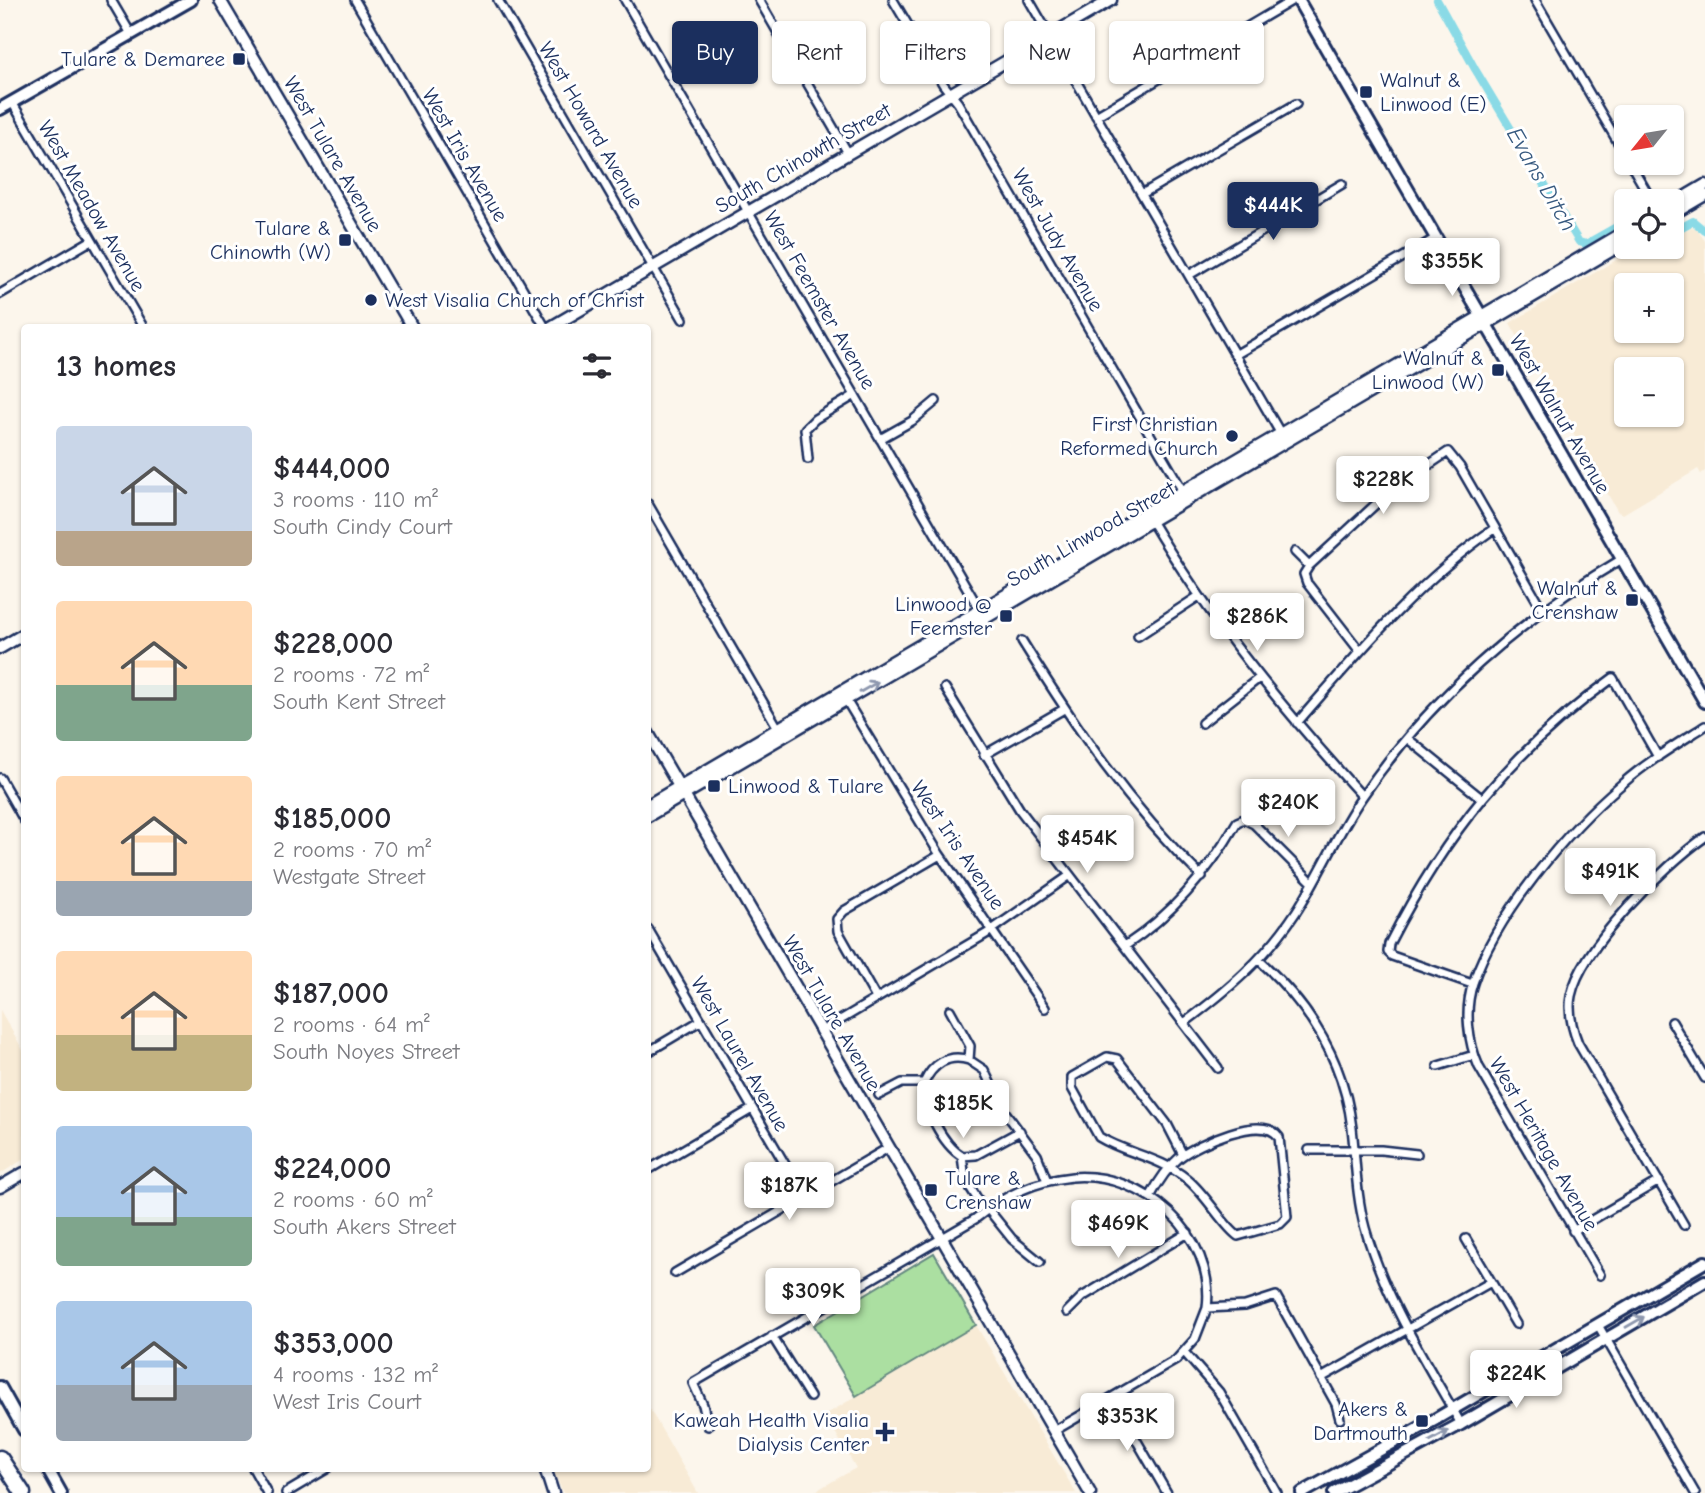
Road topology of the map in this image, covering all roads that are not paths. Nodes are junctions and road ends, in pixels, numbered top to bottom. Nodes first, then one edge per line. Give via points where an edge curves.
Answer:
1 (111, 0) edge
2 (191, 0) edge
3 (220, 0) edge
4 (355, 0) edge
5 (498, 0) edge
6 (625, 0) edge
7 (759, 0) edge
8 (893, 0) edge
9 (1029, 0) edge
10 (1111, 0) edge
11 (1295, 0) edge
12 (1535, 0) edge
13 (1041, 21) edge
14 (1075, 21) edge
15 (131, 34) junction
16 (1004, 63) edge
17 (1078, 84) edge
18 (950, 94) junction
19 (12, 102) junction
20 (1296, 104) dead end
21 (0, 109) edge
22 (1096, 116) junction
23 (1614, 135) edge
24 (848, 153) junction
25 (1342, 184) dead end
26 (1705, 185) edge
27 (1142, 194) junction
28 (1705, 195) edge
29 (1684, 197) edge
30 (1684, 207) edge
31 (748, 212) junction
32 (1436, 238) junction
33 (1614, 239) edge
34 (92, 240) junction
35 (1614, 249) edge
36 (653, 267) junction
37 (1189, 275) junction
38 (0, 294) edge
39 (683, 319) dead end
40 (1484, 321) junction
41 (141, 324) edge
42 (410, 324) edge
43 (543, 324) edge
44 (556, 324) edge
45 (1235, 355) junction
46 (855, 395) junction
47 (936, 401) dead end
48 (880, 439) junction
49 (1283, 439) junction
50 (808, 459) dead end
51 (1186, 496) junction
52 (651, 509) edge
53 (1149, 517) junction
54 (1495, 528) junction
55 (1295, 552) dead end
56 (1622, 559) junction
57 (1309, 566) junction
58 (1199, 596) junction
59 (1543, 611) junction
60 (982, 615) junction
61 (21, 636) edge
62 (1138, 636) dead end
63 (1023, 641) dead end
64 (0, 648) edge
65 (1359, 650) junction
66 (1259, 678) junction
67 (945, 688) dead end
68 (846, 700) junction
69 (1705, 702) edge
70 (1065, 709) junction
71 (1202, 723) dead end
72 (1297, 723) junction
73 (1705, 726) edge
74 (778, 729) junction
75 (792, 732) junction
76 (651, 738) edge
77 (1408, 739) junction
78 (984, 755) junction
79 (1658, 757) junction
80 (0, 778) edge
81 (681, 791) junction
82 (1362, 796) junction
83 (1481, 798) junction
84 (651, 804) edge
85 (651, 814) edge
86 (21, 815) edge
87 (1705, 837) edge
88 (940, 855) junction
89 (1069, 876) junction
90 (1202, 877) junction
91 (1314, 883) junction
92 (994, 929) junction
93 (651, 935) edge
94 (1125, 946) junction
95 (1259, 960) junction
96 (1472, 984) junction
97 (876, 998) junction
98 (1045, 1008) dead end
99 (950, 1010) dead end
100 (700, 1021) junction
101 (1672, 1022) dead end
102 (1184, 1023) junction
103 (820, 1032) junction
104 (651, 1050) edge
105 (1474, 1055) junction
106 (969, 1060) junction
107 (1438, 1066) dead end
108 (1218, 1068) dead end
109 (1705, 1078) edge
110 (924, 1083) junction
111 (878, 1095) dead end
112 (752, 1109) junction
113 (1020, 1131) junction
114 (888, 1147) junction
115 (1309, 1150) dead end
116 (1354, 1150) junction
117 (1418, 1154) dead end
118 (1183, 1155) junction
119 (962, 1156) junction
120 (1169, 1167) junction
121 (651, 1168) edge
122 (21, 1175) edge
123 (1047, 1181) junction
124 (1659, 1181) junction
125 (0, 1187) edge
126 (804, 1197) junction
127 (1150, 1197) junction
128 (978, 1200) dead end
129 (988, 1209) junction
130 (1684, 1225) dead end
131 (1573, 1231) junction
132 (1188, 1233) junction
133 (940, 1237) junction
134 (1466, 1239) dead end
135 (1040, 1262) dead end
136 (1705, 1262) edge
137 (675, 1273) dead end
138 (1600, 1275) dead end
139 (1705, 1280) edge
140 (1491, 1282) junction
141 (1207, 1308) junction
142 (1067, 1312) dead end
143 (1516, 1324) dead end
144 (1598, 1325) junction
145 (1407, 1330) junction
146 (772, 1336) junction
147 (1606, 1339) junction
148 (1185, 1353) junction
149 (1321, 1378) junction
150 (0, 1387) edge
151 (810, 1397) dead end
152 (1112, 1398) junction
153 (1452, 1409) junction
154 (1340, 1419) dead end
155 (1461, 1423) junction
156 (21, 1425) edge
157 (708, 1426) dead end
158 (1054, 1431) junction
159 (0, 1461) edge
160 (49, 1472) edge
161 (255, 1472) edge
162 (321, 1472) edge
163 (546, 1472) edge
164 (17, 1493) edge
165 (23, 1493) edge
166 (61, 1493) edge
167 (267, 1493) edge
168 (286, 1493) edge
169 (553, 1493) edge
170 (1090, 1493) edge
171 (1167, 1493) edge
172 (1277, 1493) edge
173 (1302, 1493) edge
174 (1334, 1493) edge
175 (1695, 1493) edge

1 - 15 street
2 - 15 main road
3 - 42 street, West Tulare Avenue
4 - 43 street, West Iris Avenue
5 - 36 street, West Howard Avenue
6 - 31 street, West Feemster Avenue
7 - 24 street
8 - 18 street, West Judy Avenue
9 - 13 street
10 - 14 street, South Chinowth Street
11 - 22 street
11 - 32 main road, West Walnut Avenue
12 - 23 street
15 - 19 main road
16 - 18 street, South Chinowth Street
17 - 22 street
18 - 24 street, South Chinowth Street
18 - 51 street, West Judy Avenue
19 - 21 main road
19 - 34 street, West Meadow Avenue
20 - 27 street
22 - 27 street
24 - 31 street, South Chinowth Street
25 - 37 street
26 - 29 street
27 - 37 street
28 - 30 street
31 - 36 street, South Chinowth Street
31 - 46 street, West Feemster Avenue
32 - 40 main road, West Walnut Avenue
32 - 45 street
33 - 40 street, South Linwood Street
34 - 38 street
34 - 41 street, West Meadow Avenue
35 - 40 street, South Linwood Street
36 - 39 street, West Howard Avenue
36 - 44 street, South Chinowth Street
37 - 45 street
40 - 49 street, South Linwood Street
40 - 56 main road, West Walnut Avenue
45 - 49 street
46 - 48 street, West Feemster Avenue
46 - 50 street via 805,429
47 - 48 street
48 - 60 street, West Feemster Avenue
49 - 51 street, South Linwood Street
51 - 53 street, South Linwood Street
52 - 74 street
53 - 58 street
53 - 60 street, South Linwood Street
54 - 57 street via 1448,452 1390,491
54 - 59 street
54 - 65 street via 1422,587
55 - 57 street
56 - 59 street
56 - 69 main road, West Walnut Avenue
57 - 65 street via 1304,574 1307,583
58 - 62 street
58 - 66 street
59 - 77 street via 1494,650
68 -> 60 street, South Linwood Street
60 - 74 street, South Linwood Street
61 - 64 street
63 - 70 street
65 - 72 street
66 - 71 street
66 - 72 street
67 - 78 street
68 - 75 street, South Linwood Street
68 - 88 street, West Iris Avenue
70 - 78 street
70 - 90 street via 1131,801
72 - 82 street
73 - 79 street
74 - 75 street
74 - 81 street, South Linwood Street
75 - 81 street, South Linwood Street
76 - 81 street, West Tulare Avenue
77 - 82 street
77 - 83 street
78 - 89 street
79 - 83 street via 1613,678 1533,741
79 - 96 street via 1622,783 1561,845 1507,918
80 - 86 street
81 - 84 street, South Linwood Street
81 - 85 street, South Linwood Street
81 - 103 street, West Tulare Avenue
82 - 91 street
83 - 96 street via 1416,890 1388,952
87 - 124 street via 1625,910 1577,980 1570,1014 1578,1043
88 - 92 street, West Iris Avenue
88 - 97 street via 837,919 838,931
89 - 92 street
89 - 94 street
90 - 91 street via 1237,822 1244,819
90 - 94 street via 1156,924
91 - 95 street
92 - 97 street
92 - 98 street, West Iris Avenue
93 - 100 street, West Laurel Avenue
94 - 102 street
95 - 102 street
95 - 116 street via 1307,1009 1323,1036 1348,1104
96 - 105 street, West Heritage Avenue via 1468,1010
97 - 103 street
99 - 106 street via 970,1046
100 - 104 street
100 - 112 street, West Laurel Avenue
101 - 109 street
102 - 108 street
103 - 114 street, West Tulare Avenue
105 - 107 street
105 - 131 street, West Heritage Avenue
106 - 110 street via 944,1060 933,1067
106 - 113 street via 984,1070
110 - 111 street via 902,1083
110 - 119 street via 927,1105 951,1147
112 - 121 street
112 - 126 street, West Laurel Avenue
113 - 119 street via 976,1155
113 - 123 street via 1037,1155
114 - 126 street
114 - 133 street, West Tulare Avenue
115 - 116 street
116 - 117 street
116 - 145 street via 1365,1228
118 - 120 street
118 - 120 street via 1167,1124 1117,1059 1107,1057 1072,1077 1072,1088 1099,1137
118 - 120 street via 1236,1131 1267,1128 1275,1132 1287,1217 1280,1224 1238,1236 1205,1196
119 - 128 street via 965,1179
120 - 127 street
122 - 125 street
123 - 127 street via 1075,1177 1106,1180
123 - 129 street via 1016,1191
124 - 130 street
124 - 131 street
126 - 137 street
127 - 132 street
129 - 133 street
129 - 135 street via 1012,1239
131 - 138 street, West Heritage Avenue
132 - 141 street via 1202,1254
132 - 142 street via 1082,1297
133 - 146 street
133 - 158 street, West Tulare Avenue
134 - 140 street
136 - 144 main road
147 -> 139 main road
140 - 143 street
140 - 145 street
141 - 148 street
141 - 149 street via 1245,1306 1276,1296
144 - 147 street
144 - 153 main road
145 - 149 street
145 - 153 street
146 - 151 street
146 - 157 street via 693,1383
147 - 155 main road
147 - 175 street
148 - 152 street
148 - 172 street via 1212,1382
149 - 154 street
150 - 156 main road
152 - 158 street
152 - 171 street
153 - 155 street
153 - 173 main road
174 -> 155 main road
158 - 170 street, West Tulare Avenue
159 - 164 highway
159 - 165 highway
160 - 166 main road
161 - 167 street
162 - 168 street
163 - 169 street

